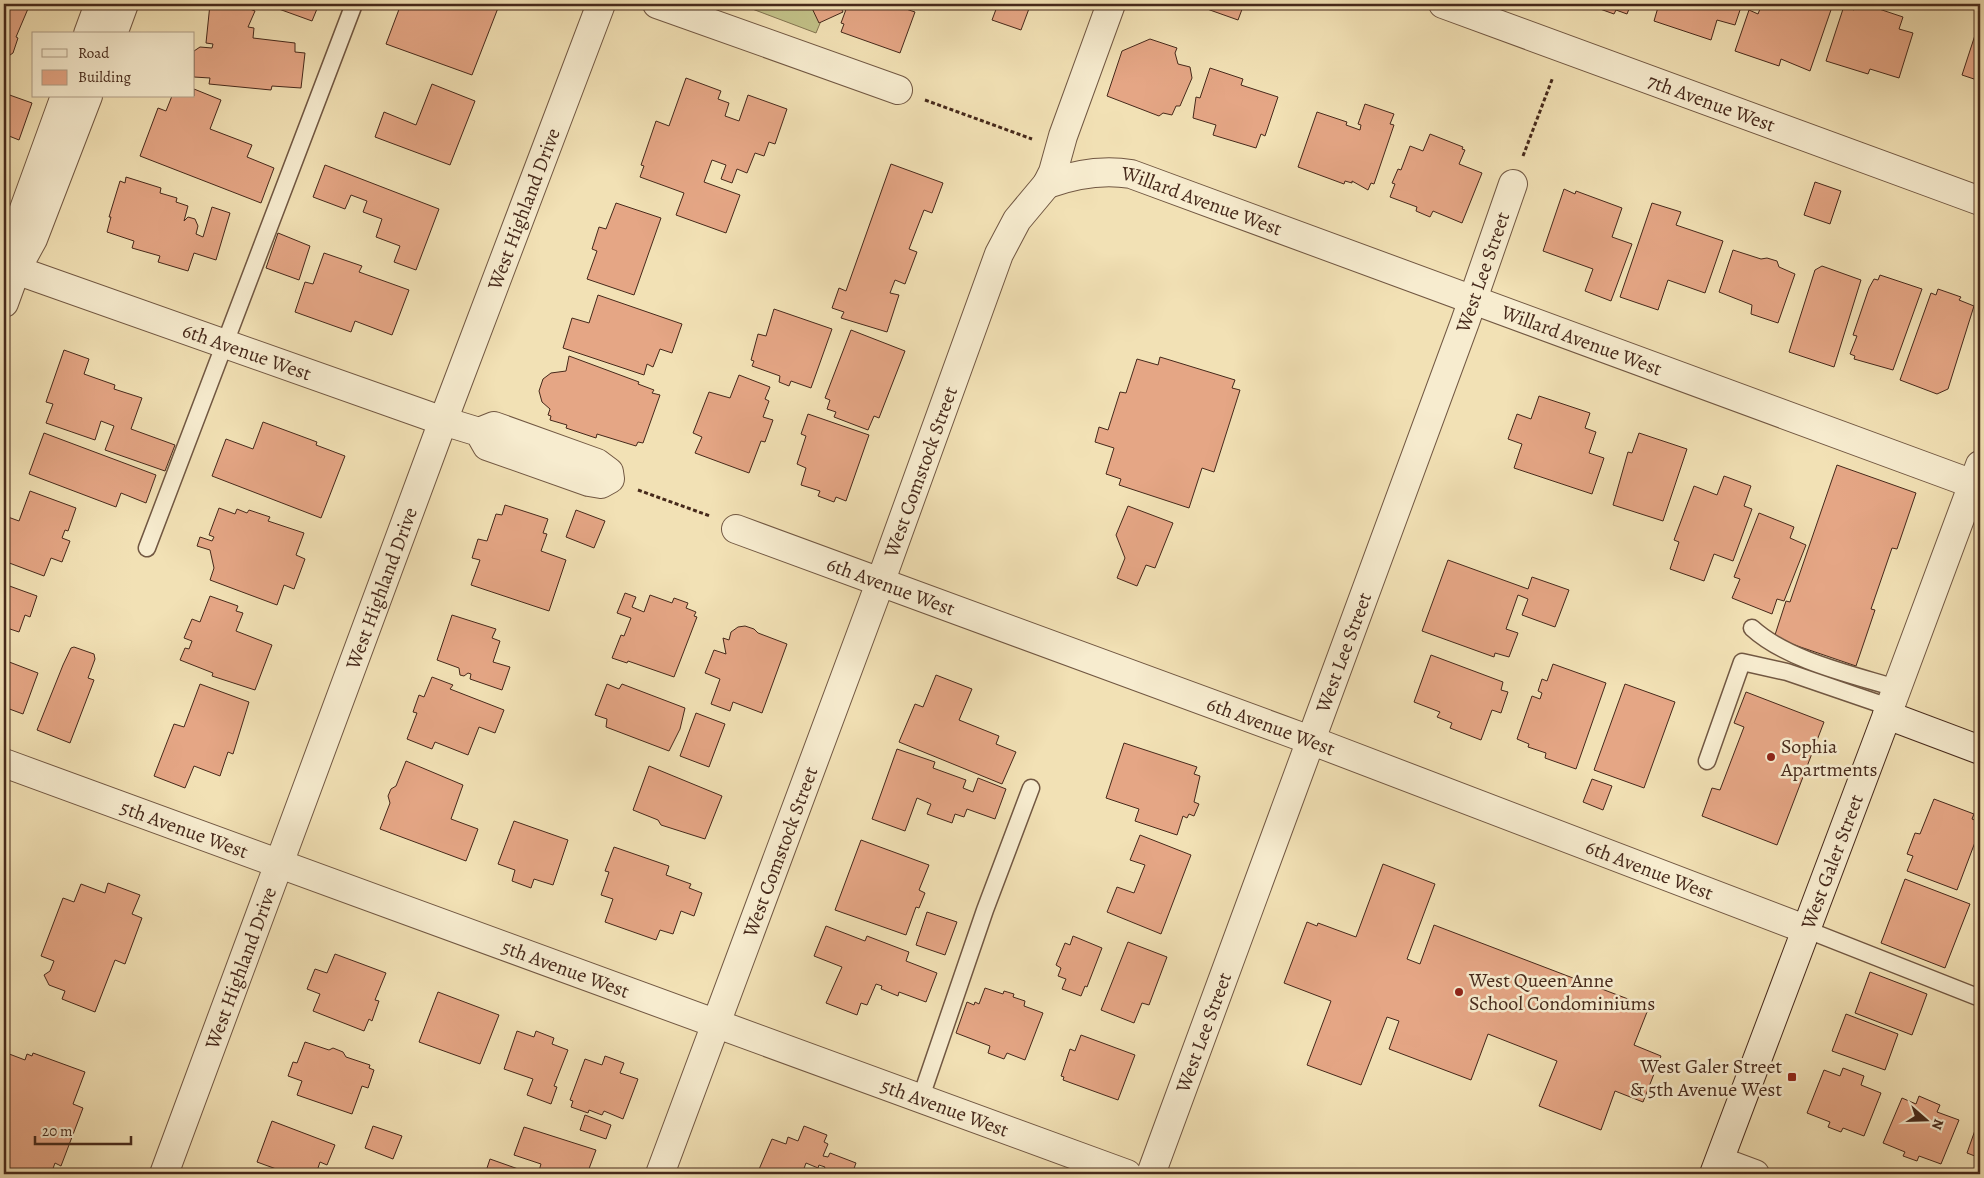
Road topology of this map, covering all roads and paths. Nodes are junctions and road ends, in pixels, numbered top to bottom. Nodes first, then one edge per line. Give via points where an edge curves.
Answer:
1 (99, 4) edge
2 (124, 4) edge
3 (354, 4) edge
4 (601, 4) edge
5 (656, 4) edge
6 (1111, 4) edge
7 (1450, 5) edge
8 (89, 32) edge
9 (114, 32) edge
10 (1554, 74) dead end
11 (907, 94) joint
12 (64, 98) edge
13 (87, 98) edge
14 (1035, 140) dead end
15 (1517, 173) joint
16 (1047, 184) junction
17 (1980, 201) edge
18 (16, 270) junction
19 (1473, 301) junction
20 (4, 304) edge
21 (223, 345) junction
22 (442, 421) junction
23 (479, 432) dead end
24 (1978, 478) edge
25 (632, 488) dead end
26 (711, 517) dead end
27 (736, 529) dead end
28 (147, 548) dead end
29 (880, 583) junction
30 (1752, 628) dead end
31 (1890, 704) junction
32 (1310, 740) junction
33 (1980, 750) edge
34 (1707, 761) dead end
35 (4, 763) edge
36 (1032, 788) dead end
37 (279, 864) junction
38 (1805, 929) junction
39 (1980, 998) edge
40 (715, 1024) junction
41 (920, 1100) junction
42 (1717, 1167) edge
43 (164, 1174) edge
44 (660, 1174) edge
45 (1127, 1174) edge
46 (1151, 1174) edge
47 (1755, 1174) edge

1 - 8 street
2 - 9 street
3 - 21 lane
4 - 22 street, West Highland Drive
5 - 11 street
6 - 16 street, West Comstock Street
7 - 17 street, 7th Avenue West
10 - 15 path
11 - 14 path
12 - 18 street via 20,220
13 - 18 street via 33,238
15 - 19 street, West Lee Street
16 - 19 street, Willard Avenue West via 1070,176 1111,170 1131,174
16 - 29 street, West Comstock Street via 1017,220 999,254
18 - 20 street
18 - 21 street, 6th Avenue West
19 - 24 street, Willard Avenue West
19 - 32 street, West Lee Street
21 - 22 street, 6th Avenue West
21 - 28 lane
22 - 23 street, 6th Avenue West
22 - 37 street, West Highland Drive
24 - 31 street, West Galer Street
25 - 26 path
27 - 29 street, 6th Avenue West
29 - 32 street, 6th Avenue West
29 - 40 street, West Comstock Street
30 - 31 lane via 1766,641 1816,662
31 - 33 street
31 - 34 lane via 1787,672 1742,662
31 - 38 street, West Galer Street
32 - 38 street, 6th Avenue West
32 - 46 street, West Lee Street
35 - 37 street, 5th Avenue West
36 - 41 lane via 985,910
37 - 40 street, 5th Avenue West
37 - 43 street, West Highland Drive
38 - 39 lane
38 - 42 street, West Galer Street
40 - 41 street, 5th Avenue West
40 - 44 street, West Comstock Street
41 - 45 street, 5th Avenue West
42 - 47 street

